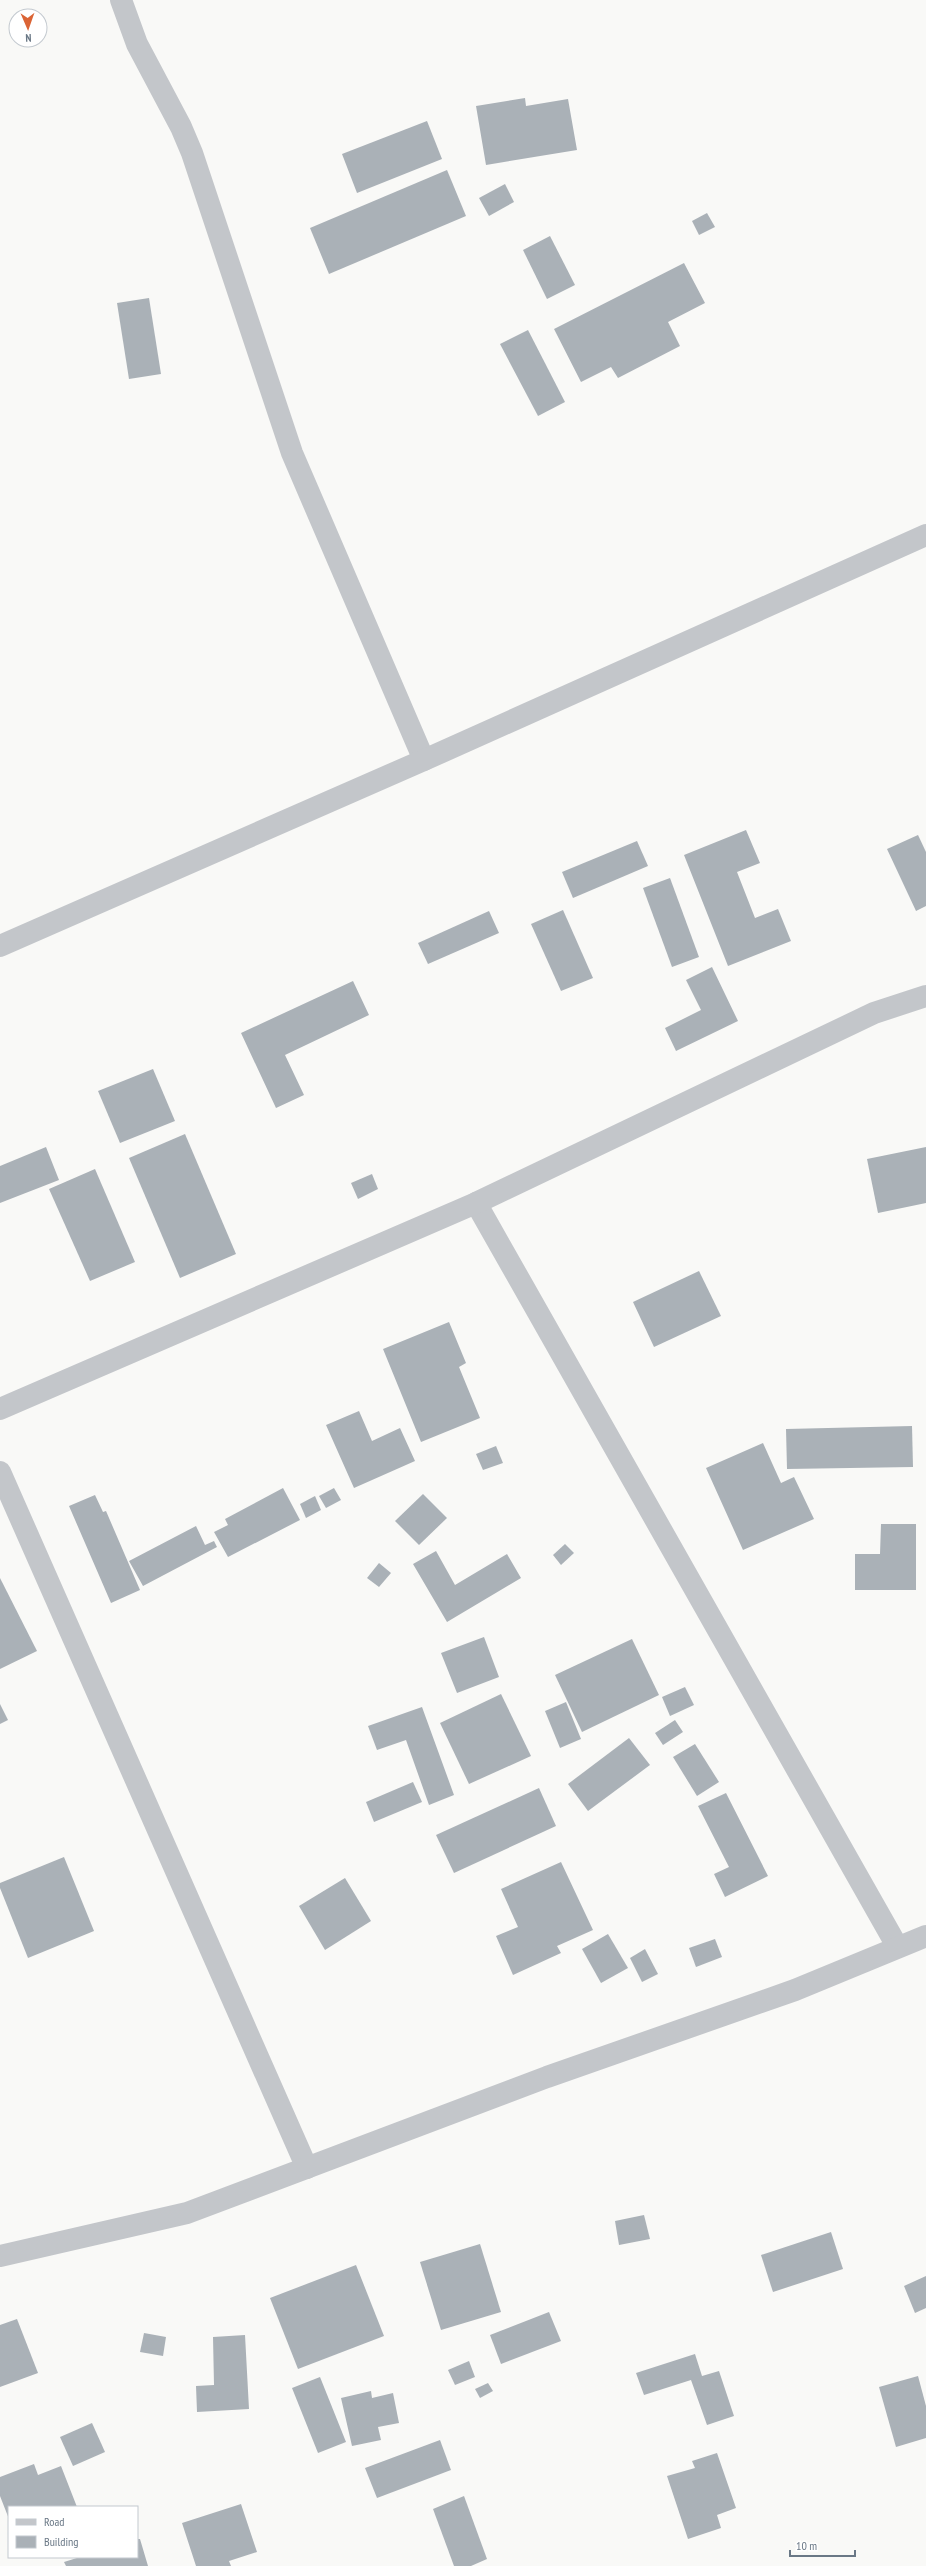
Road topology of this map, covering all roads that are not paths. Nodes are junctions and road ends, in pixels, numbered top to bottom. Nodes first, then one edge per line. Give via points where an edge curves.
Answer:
1 (120, 0) edge
2 (926, 535) edge
3 (424, 760) junction
4 (0, 946) edge
5 (926, 996) edge
6 (476, 1203) junction
7 (0, 1409) edge
8 (0, 1472) edge
9 (926, 1936) edge
10 (897, 1946) junction
11 (307, 2168) junction
12 (0, 2256) edge

1 - 3 street via 137,44 192,153 292,453
2 - 3 street
3 - 4 street
5 - 6 street via 874,1013
6 - 7 street
6 - 10 street
8 - 11 street
9 - 10 street
10 - 11 street via 795,1990 546,2077
11 - 12 street via 187,2213

